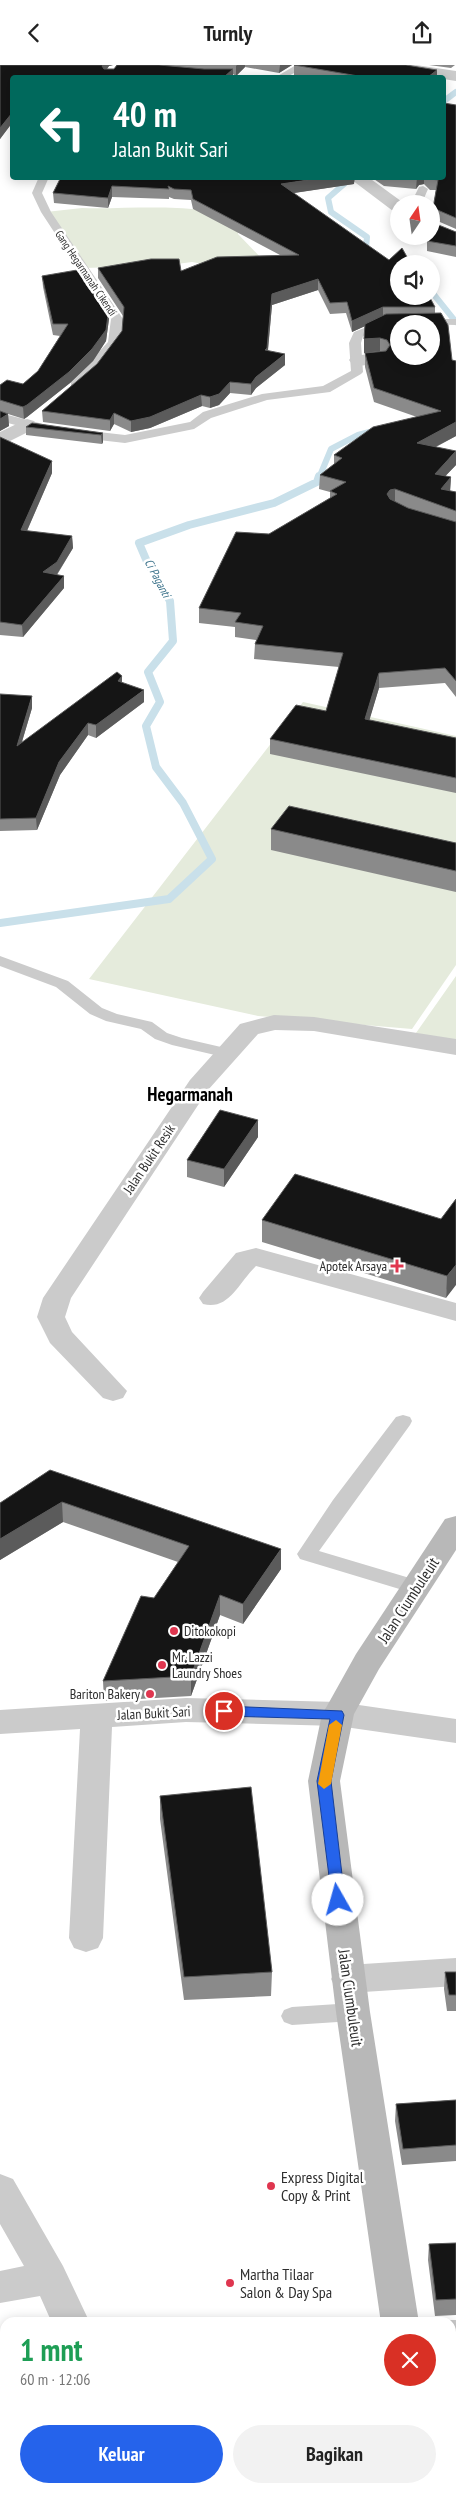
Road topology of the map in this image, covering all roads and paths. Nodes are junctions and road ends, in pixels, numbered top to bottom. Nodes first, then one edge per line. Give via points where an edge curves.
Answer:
1 (303, 65) edge
2 (387, 65) edge
3 (285, 75) edge
4 (456, 76) edge
5 (446, 85) edge
6 (43, 180) edge
7 (360, 180) edge
8 (423, 189) dead end
9 (420, 195) edge
10 (390, 201) edge
11 (390, 323) edge
12 (378, 359) edge
13 (358, 360) junction
14 (63, 397) edge
15 (0, 417) edge
16 (35, 421) junction
17 (0, 440) edge
18 (0, 961) edge
19 (456, 1047) edge
20 (228, 1053) junction
21 (213, 1298) dead end
22 (456, 1312) edge
23 (113, 1391) dead end
24 (403, 1421) dead end
25 (456, 1527) edge
26 (416, 1587) junction
27 (338, 1715) junction
28 (97, 1717) junction
29 (0, 1722) edge
30 (456, 1731) edge
31 (86, 1938) dead end
32 (456, 1972) edge
33 (348, 1979) junction
34 (352, 2012) junction
35 (292, 2016) dead end
36 (0, 2190) edge
37 (50, 2278) junction
38 (0, 2287) edge
39 (68, 2317) edge
40 (399, 2317) edge

1 - 3 lane
2 - 4 street
4 - 5 street
6 - 14 lane, Gang Hegarmanah Cikendi via 37,193 46,213 117,319 114,343
7 - 10 street
8 - 9 lane
11 - 13 lane via 358,335 355,343
12 - 13 street
13 - 16 lane via 357,372 326,389 266,397 207,415 194,425 125,439 60,431
15 - 16 lane
16 - 17 street
18 - 20 lane via 62,984 96,1011 112,1018 146,1025 161,1036 178,1042
19 - 20 street, Jalan Bukit Resik via 362,1030 274,1023 250,1029
20 - 23 street, Jalan Bukit Resik via 199,1085 57,1298 51,1317 60,1336
21 - 22 street via 246,1259 256,1257
24 - 26 lane via 308,1554
25 - 26 main road, Jalan Ciumbuleuit
26 - 27 main road, Jalan Ciumbuleuit via 367,1662
27 - 28 street, Jalan Bukit Sari via 186,1710
27 - 30 street, Jalan Bukit Sari
27 - 33 main road, Jalan Ciumbuleuit via 324,1781
28 - 29 street, Jalan Bukit Sari
28 - 31 street
32 - 33 street
33 - 34 main road, Jalan Ciumbuleuit
34 - 35 lane
34 - 40 main road, Jalan Ciumbuleuit
36 - 37 street
37 - 38 street
37 - 39 street

